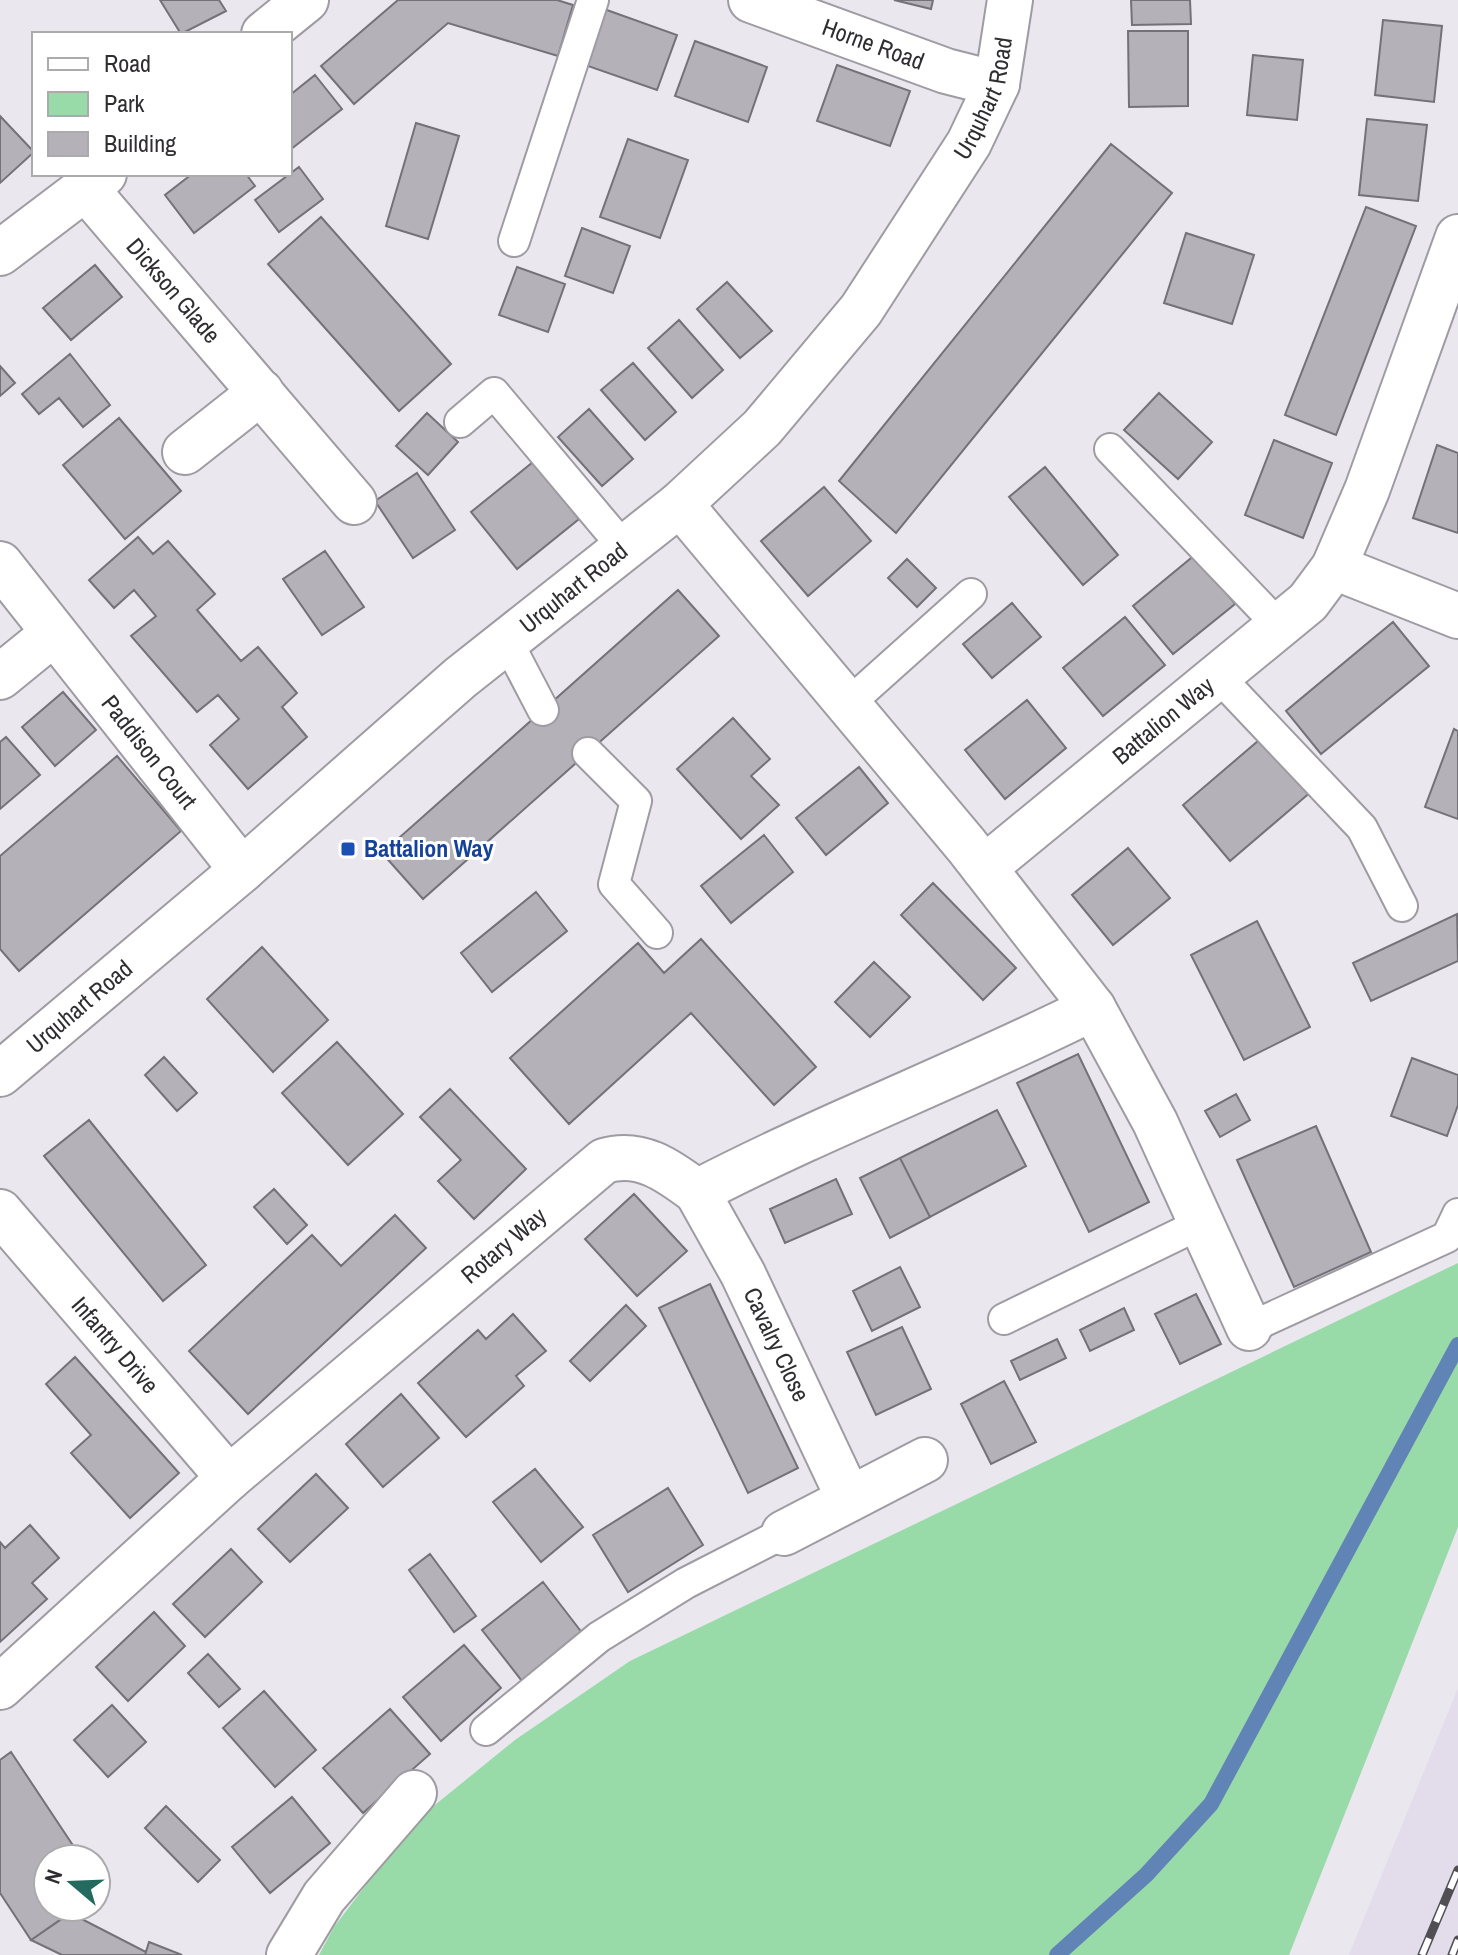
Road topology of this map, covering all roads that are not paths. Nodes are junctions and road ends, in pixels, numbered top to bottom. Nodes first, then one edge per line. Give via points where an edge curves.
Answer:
1 (593, 0) edge
2 (1010, 0) edge
3 (767, 3) edge
4 (997, 84) junction
5 (95, 182) edge
6 (1458, 237) edge
7 (514, 241) dead end
8 (0, 253) edge
9 (261, 392) junction
10 (460, 422) dead end
11 (1110, 449) dead end
12 (185, 452) dead end
13 (354, 502) dead end
14 (680, 504) junction
15 (625, 549) junction
16 (0, 564) edge
17 (1334, 567) junction
18 (971, 594) dead end
19 (1458, 616) edge
20 (1281, 628) junction
21 (54, 633) junction
22 (507, 641) junction
23 (1218, 676) junction
24 (0, 677) edge
25 (847, 705) junction
26 (543, 710) dead end
27 (588, 753) dead end
28 (984, 868) junction
29 (242, 870) junction
30 (1402, 906) dead end
31 (657, 933) dead end
32 (1093, 1008) junction
33 (0, 1074) edge
34 (697, 1192) junction
35 (0, 1212) edge
36 (1458, 1214) edge
37 (1202, 1223) junction
38 (1004, 1319) dead end
39 (1249, 1328) joint
40 (925, 1460) dead end
41 (229, 1478) junction
42 (849, 1499) junction
43 (784, 1533) joint
44 (0, 1687) edge
45 (486, 1730) dead end
46 (414, 1793) dead end
47 (289, 1955) edge

1 - 7 lane
2 - 4 street, Urquhart Road
3 - 4 street, Horne Road via 946,71
4 - 14 street, Urquhart Road via 969,143 861,310 762,428
5 - 8 street
5 - 9 street, Dickson Glade
6 - 17 street, Battalion Way
9 - 12 street
9 - 13 street, Dickson Glade
10 - 15 lane via 494,393
11 - 20 lane
14 - 15 street, Urquhart Road
14 - 25 street
15 - 22 street, Urquhart Road
16 - 21 street, Paddison Court
17 - 19 street
17 - 20 street, Battalion Way
18 - 25 lane
20 - 23 street, Battalion Way
21 - 24 street
21 - 29 street, Paddison Court
22 - 26 lane
22 - 29 street, Urquhart Road
23 - 28 street, Battalion Way
23 - 30 lane via 1362,828
25 - 28 street
27 - 31 lane via 636,801 614,884
28 - 32 street
29 - 33 street, Urquhart Road
32 - 34 street via 941,1081 767,1155
32 - 37 street
34 - 41 street, Rotary Way via 641,1159 624,1155 604,1161
34 - 42 street, Cavalry Close via 743,1274
35 - 41 street, Infantry Drive
36 - 39 lane via 1447,1237
37 - 38 lane
37 - 39 street
40 - 42 street
41 - 44 street, Rotary Way
42 - 43 street
43 - 45 lane via 686,1583 599,1637
46 - 47 street via 324,1897

